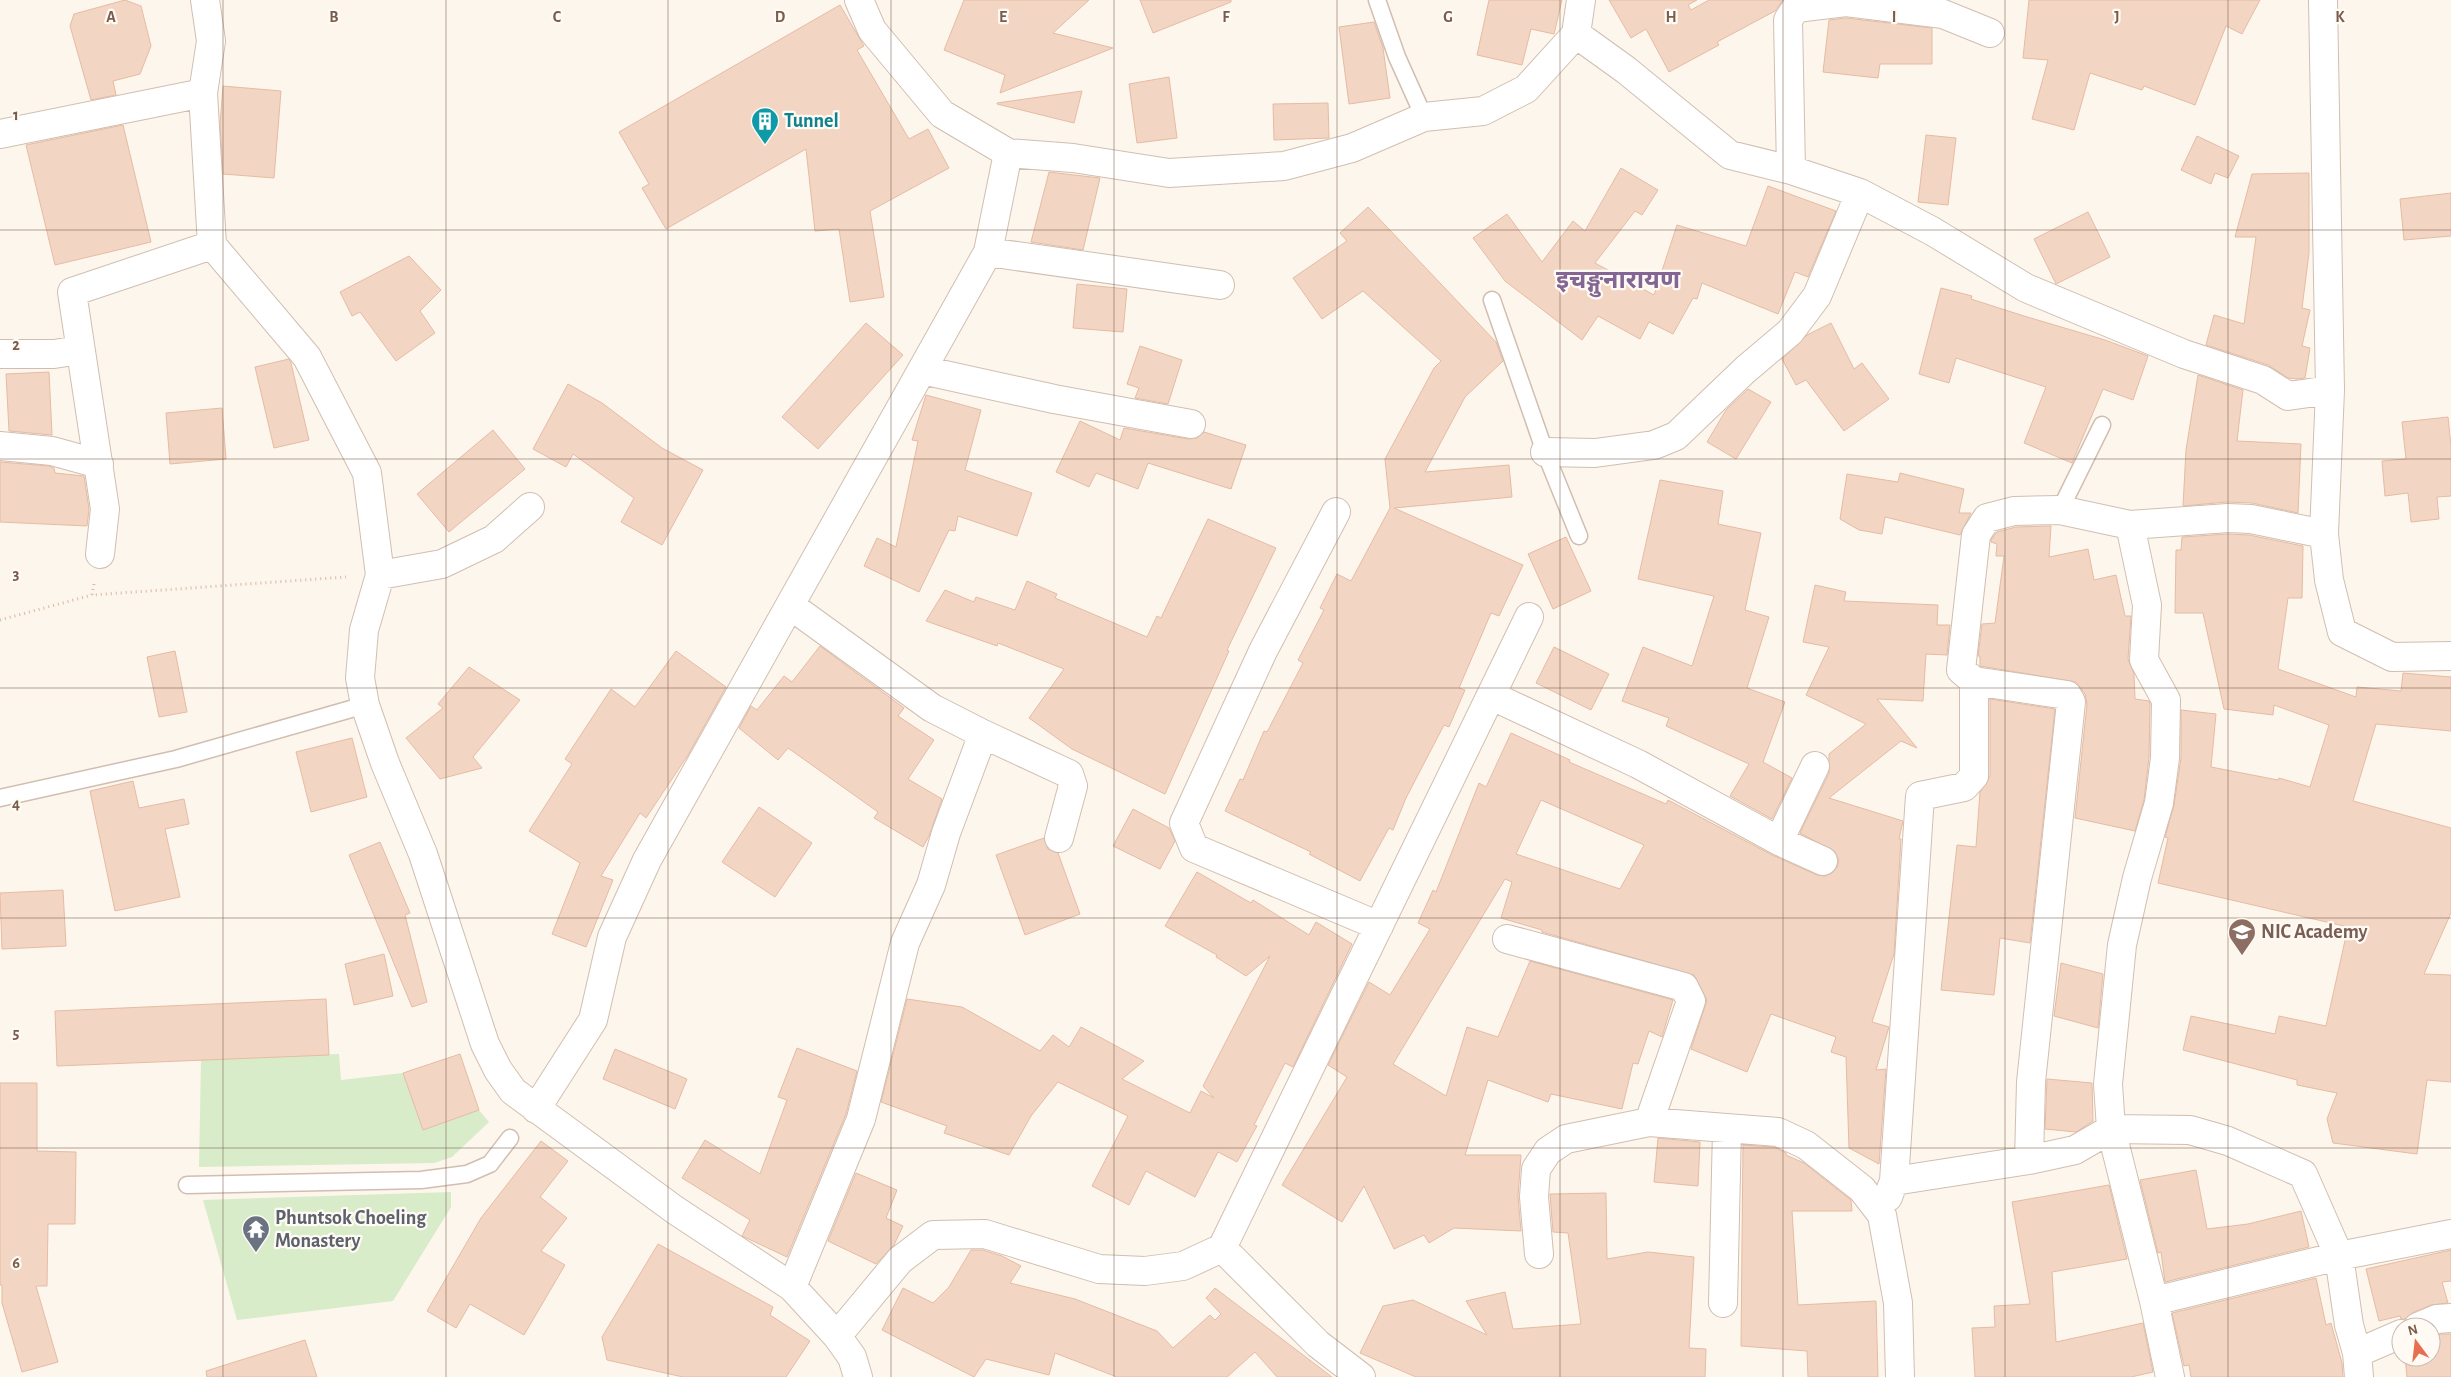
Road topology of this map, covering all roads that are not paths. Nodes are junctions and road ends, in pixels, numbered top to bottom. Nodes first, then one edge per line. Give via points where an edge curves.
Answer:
1 (205, 0) edge
2 (859, 0) edge
3 (1377, 0) edge
4 (1581, 0) edge
5 (2323, 0) edge
6 (1921, 6) edge
7 (1990, 33) dead end
8 (1576, 34) junction
9 (203, 93) junction
10 (1424, 117) junction
11 (0, 134) edge
12 (1008, 153) junction
13 (1791, 170) junction
14 (1860, 193) junction
15 (212, 245) junction
16 (988, 252) junction
17 (1220, 285) dead end
18 (1492, 300) dead end
19 (80, 350) junction
20 (0, 354) edge
21 (922, 370) junction
22 (2330, 390) junction
23 (1191, 424) dead end
24 (2102, 425) dead end
25 (0, 446) edge
26 (1545, 452) junction
27 (99, 464) junction
28 (530, 508) dead end
29 (2060, 510) junction
30 (1336, 512) dead end
31 (2130, 526) junction
32 (2324, 534) junction
33 (1579, 536) dead end
34 (100, 554) road end
35 (380, 575) junction
36 (790, 606) junction
37 (1529, 617) dead end
38 (2451, 656) edge
39 (1974, 681) junction
40 (1492, 696) junction
41 (365, 705) junction
42 (983, 734) junction
43 (1815, 766) dead end
44 (0, 798) edge
45 (1058, 838) dead end
46 (1780, 841) junction
47 (1823, 861) dead end
48 (1379, 926) junction
49 (1507, 940) dead end
50 (531, 1115) junction
51 (1649, 1122) junction
52 (1728, 1129) junction
53 (2111, 1129) junction
54 (510, 1138) dead end
55 (2029, 1160) junction
56 (1894, 1181) junction
57 (187, 1185) dead end
58 (1882, 1215) junction
59 (2451, 1234) edge
60 (1222, 1248) junction
61 (1540, 1254) dead end
62 (2339, 1256) junction
63 (792, 1287) junction
64 (2154, 1301) junction
65 (1723, 1303) dead end
66 (838, 1336) junction
67 (2391, 1341) edge
68 (2358, 1365) edge
69 (858, 1377) edge
70 (1361, 1377) edge
71 (1900, 1377) edge
72 (2170, 1377) edge

1 - 9 street via 211,41
2 - 12 street via 872,30 942,114
3 - 10 lane via 1397,57
4 - 8 street
5 - 22 street
6 - 7 street
6 - 13 street via 1846,2 1796,8 1792,12 1788,20
8 - 10 street via 1526,89 1483,111
8 - 13 street via 1626,70 1730,155
9 - 11 street
9 - 15 street
10 - 12 street via 1352,148 1284,166 1169,173 1073,158
12 - 16 street
13 - 14 street
14 - 22 street via 1932,231 2026,288 2184,354 2263,380 2288,396
14 - 26 street via 1817,296 1790,332 1676,436 1654,445 1595,453
15 - 19 street via 72,292
15 - 35 street via 307,357 367,473
16 - 17 street
16 - 21 street
18 - 26 lane
19 - 20 street via 54,354
19 - 27 street
21 - 23 street
21 - 36 street
22 - 32 street
24 - 29 lane
25 - 27 street via 52,451
26 - 33 lane
27 - 34 street via 105,509
28 - 35 street via 494,539 442,564
29 - 31 street
29 - 39 street via 2014,511 1987,518 1976,535 1961,670
30 - 48 street via 1263,651 1184,823 1194,848
31 - 32 street via 2251,519
31 - 53 street via 2147,605 2144,660 2166,700 2165,758 2159,803 2122,945 2108,1084
32 - 38 street via 2329,580 2342,632 2392,658
35 - 41 street via 364,630 360,678
36 - 42 street via 932,708
36 - 50 street via 647,860 612,937 593,1020
37 - 40 street
39 - 55 street via 2068,695 2071,702 2030,1082
39 - 56 street via 1974,776 1964,787 1920,796
40 - 46 street via 1638,764
40 - 48 street
41 - 44 lane via 176,759
41 - 50 street via 423,854 485,1044 498,1070
42 - 45 street via 1069,774 1073,786
42 - 63 street via 946,833 931,884 905,943 861,1119
43 - 46 street
46 - 47 street
48 - 60 street
49 - 51 street via 1684,987 1691,1001
50 - 63 street
51 - 52 street
51 - 61 street via 1566,1139 1548,1151 1536,1168 1534,1196
52 - 58 street via 1778,1132 1806,1145 1862,1189
52 - 65 street
53 - 55 street via 2075,1150
53 - 62 street via 2190,1130 2228,1141 2303,1174
53 - 64 street
54 - 57 lane via 490,1164 467,1174 421,1180
55 - 56 street
56 - 58 street
58 - 71 street via 1898,1303
59 - 62 street
60 - 66 street via 1183,1266 1145,1272 1099,1269 985,1234 932,1235 900,1260
60 - 70 street via 1318,1344
62 - 64 street
62 - 68 street via 2348,1325
63 - 66 street
64 - 72 street
66 - 69 street via 852,1358
67 - 68 street

